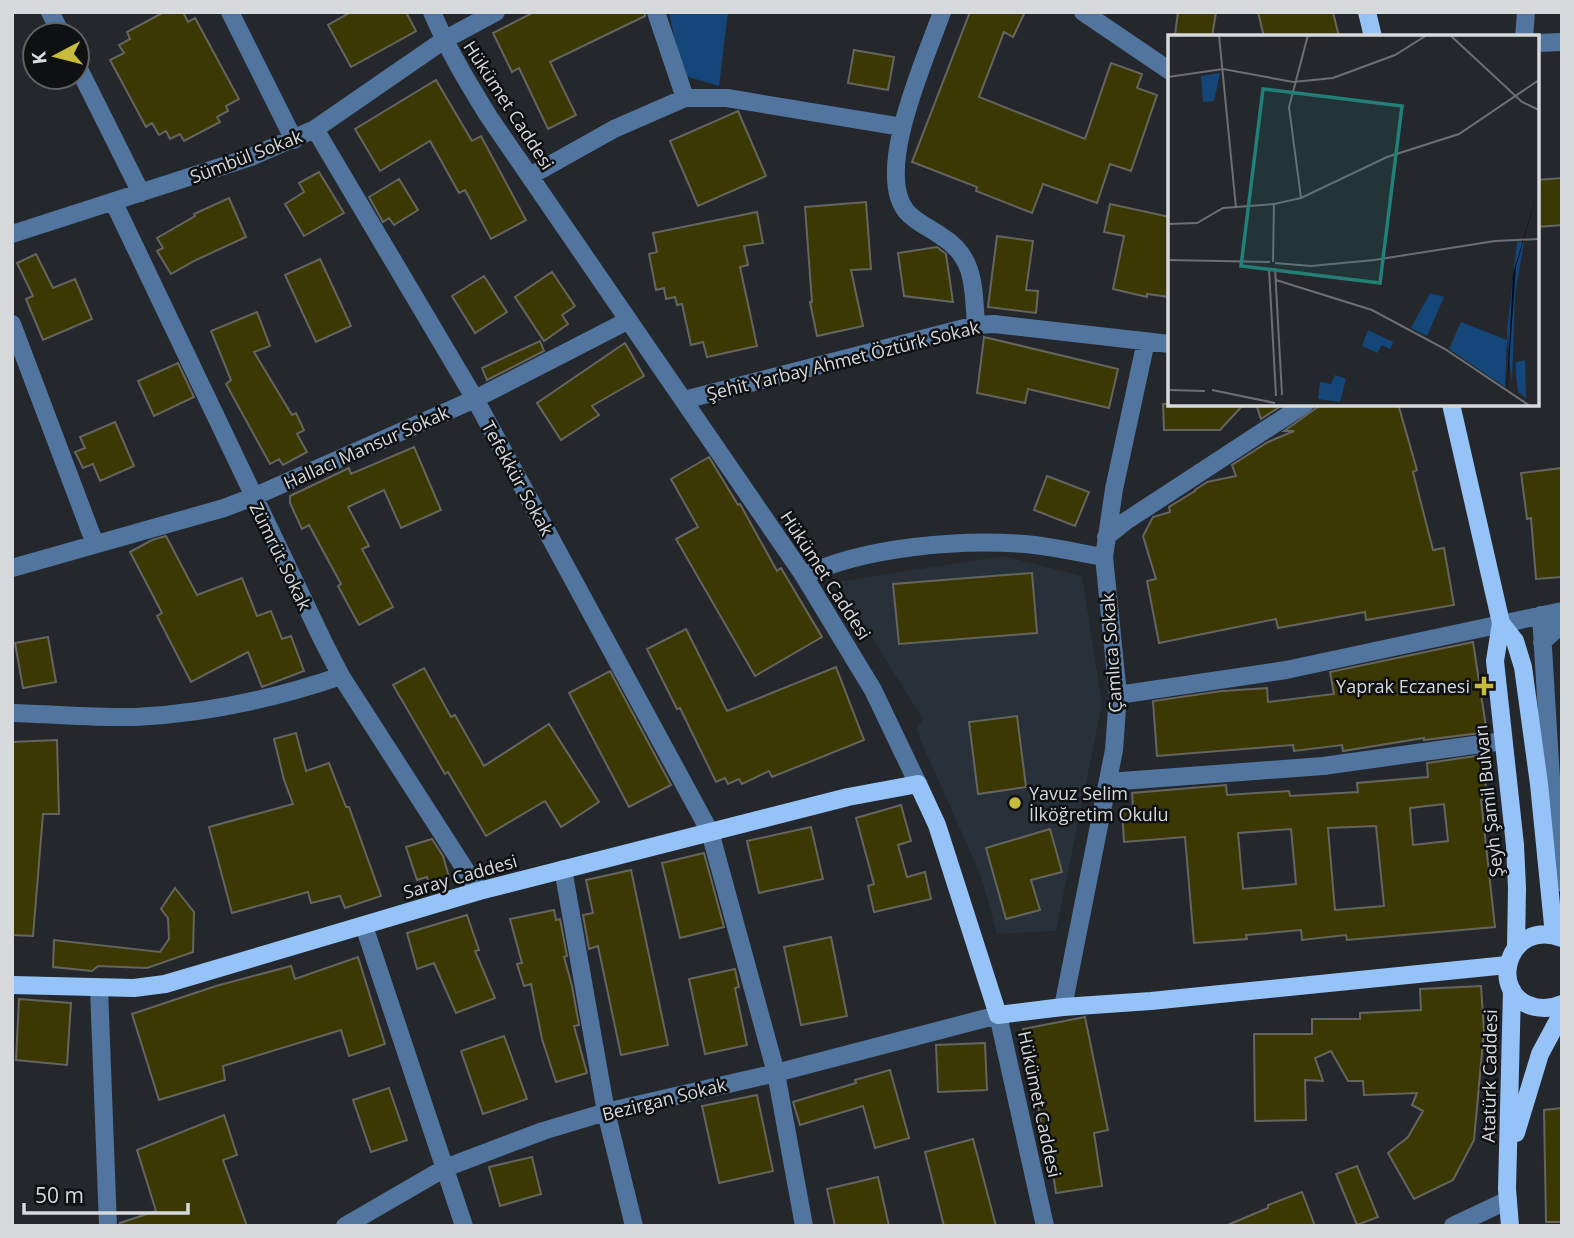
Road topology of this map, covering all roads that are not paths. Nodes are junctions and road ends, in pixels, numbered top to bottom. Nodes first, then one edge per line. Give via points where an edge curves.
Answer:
1 (230, 12) edge
2 (432, 12) edge
3 (496, 12) edge
4 (656, 12) edge
5 (942, 12) edge
6 (1083, 12) edge
7 (1367, 12) edge
8 (1526, 12) edge
9 (1373, 35) edge
10 (1524, 35) edge
11 (443, 40) junction
12 (1562, 42) edge
13 (1539, 43) edge
14 (1168, 70) edge
15 (90, 91) edge
16 (685, 98) junction
17 (902, 127) junction
18 (315, 129) junction
19 (294, 140) junction
20 (530, 176) junction
21 (141, 194) junction
22 (114, 203) junction
23 (12, 234) edge
24 (627, 321) junction
25 (12, 324) edge
26 (976, 325) junction
27 (1146, 341) junction
28 (1168, 344) edge
29 (475, 399) junction
30 (684, 400) junction
31 (1301, 406) edge
32 (1451, 406) edge
33 (253, 497) junction
34 (1106, 537) junction
35 (95, 544) junction
36 (1104, 557) junction
37 (12, 568) edge
38 (804, 576) junction
39 (1562, 611) edge
40 (1541, 615) junction
41 (1501, 623) junction
42 (1562, 624) edge
43 (1542, 642) junction
44 (341, 676) junction
45 (1118, 695) junction
46 (12, 713) edge
47 (1503, 741) junction
48 (1108, 782) junction
49 (918, 785) junction
50 (710, 832) junction
51 (563, 869) junction
52 (1562, 883) edge
53 (480, 891) junction
54 (364, 926) junction
55 (1558, 937) edge
56 (1516, 948) junction
57 (1507, 965) junction
58 (12, 985) edge
59 (99, 988) junction
60 (1512, 990) junction
61 (1562, 1004) edge
62 (1063, 1007) junction
63 (1562, 1013) edge
64 (998, 1015) junction
65 (776, 1073) junction
66 (606, 1112) junction
67 (1508, 1163) junction
68 (444, 1168) junction
69 (1508, 1200) junction
70 (108, 1226) edge
71 (345, 1226) edge
72 (464, 1226) edge
73 (634, 1226) edge
74 (804, 1226) edge
75 (1045, 1226) edge
76 (1453, 1226) edge
77 (1510, 1226) edge

1 - 19 street
2 - 11 street, Hükümet Caddesi
3 - 11 street, Sümbül Sokak
4 - 16 street
5 - 17 street
6 - 14 street
7 - 9 main road
8 - 10 street
11 - 18 street, Sümbül Sokak
11 - 20 street, Hükümet Caddesi
12 - 13 street
15 - 21 street
16 - 17 street via 727,98
16 - 20 street via 614,129
17 - 26 street via 894,170 900,202 918,222 957,246 965,257
18 - 19 street, Sümbül Sokak
18 - 29 street, Tefekkür Sokak
19 - 21 street, Sümbül Sokak
20 - 24 street, Hükümet Caddesi
21 - 22 street, Sümbül Sokak
22 - 23 street, Sümbül Sokak
22 - 33 street, Zümrüt Sokak
24 - 29 street, Hallacı Mansur Sokak
24 - 30 street, Hükümet Caddesi
25 - 35 street
26 - 27 street, Şehit Yarbay Ahmet Öztürk Sokak
26 - 30 street, Şehit Yarbay Ahmet Öztürk Sokak
27 - 28 street, Şehit Yarbay Ahmet Öztürk Sokak
27 - 34 street, Çamlıca Sokak
29 - 33 street, Hallacı Mansur Sokak
29 - 50 street, Tefekkür Sokak
30 - 38 street, Hükümet Caddesi
31 - 34 street
32 - 41 main road, Şeyh Şamil Bulvarı
33 - 35 street, Hallacı Mansur Sokak
33 - 44 street, Zümrüt Sokak
34 - 36 street, Çamlıca Sokak
35 - 37 street, Hallacı Mansur Sokak
36 - 38 street via 1026,544 966,543 885,552 827,565
36 - 45 street, Çamlıca Sokak
38 - 49 street, Hükümet Caddesi via 873,690
39 - 40 street
40 - 41 street
40 - 43 street
41 - 45 street via 1286,670
41 - 47 main road, Şeyh Şamil Bulvarı via 1495,661
41 - 55 main road via 1515,641 1523,667
42 - 43 street
43 - 52 street via 1556,864
44 - 46 street via 272,698 204,711 134,717
44 - 53 street, Zümrüt Sokak
45 - 48 street, Çamlıca Sokak
47 - 48 street via 1334,765
47 - 56 main road, Şeyh Şamil Bulvarı via 1515,856
48 - 62 street, Çamlıca Sokak
49 - 50 main road, Saray Caddesi via 848,797
49 - 64 main road, Hükümet Caddesi via 937,825
50 - 51 main road, Saray Caddesi
50 - 65 street, Tefekkür Sokak
51 - 53 main road, Saray Caddesi
51 - 66 street
53 - 54 main road, Saray Caddesi
54 - 59 main road, Saray Caddesi via 165,984
54 - 68 street
55 - 56 main road via 1533,936
56 - 57 main road
57 - 60 main road, Atatürk Caddesi
57 - 62 main road
58 - 59 main road, Saray Caddesi
59 - 70 street
60 - 61 main road via 1532,1007
60 - 67 main road, Atatürk Caddesi
62 - 64 main road
63 - 67 main road, Atatürk Caddesi via 1540,1054
64 - 65 street, Bezirgan Sokak
64 - 75 street, Hükümet Caddesi
65 - 66 street, Bezirgan Sokak
65 - 74 street, Tefekkür Sokak
66 - 68 street, Bezirgan Sokak
66 - 73 street
67 - 69 main road, Atatürk Caddesi
68 - 71 street, Bezirgan Sokak
68 - 72 street
69 - 76 street
69 - 77 main road, Atatürk Caddesi

